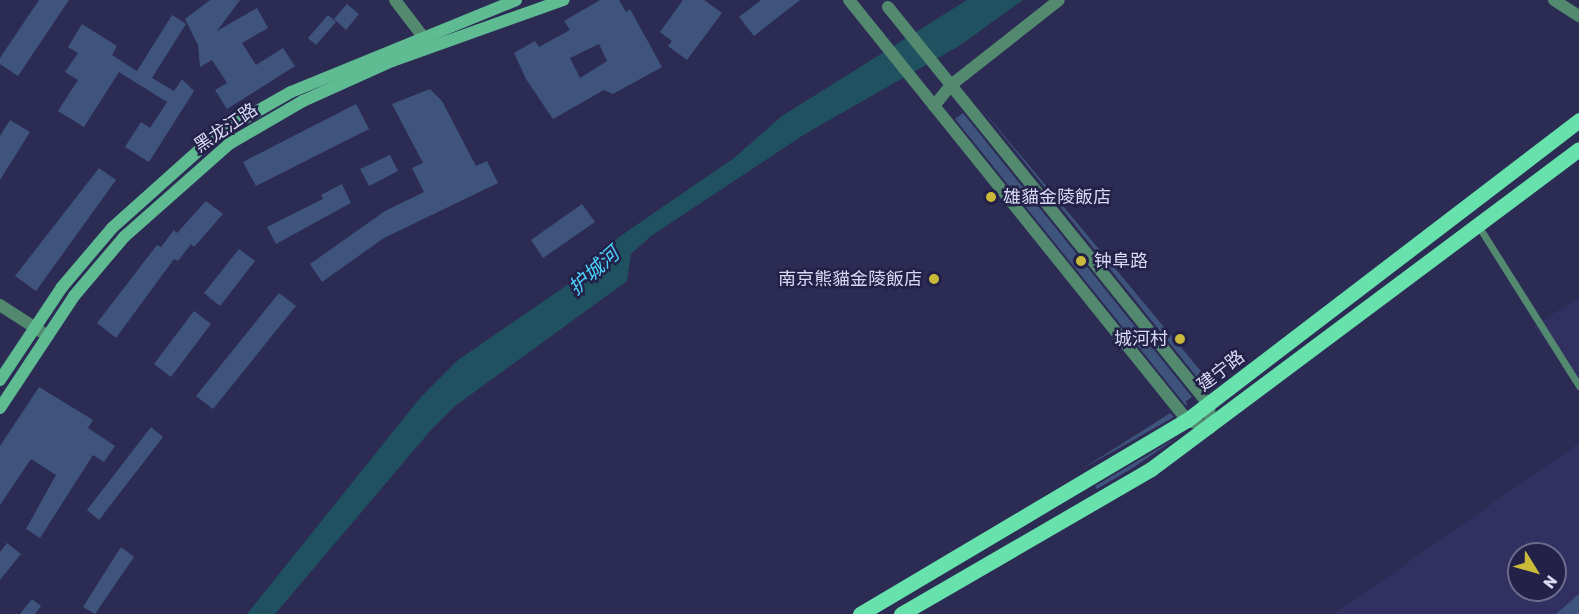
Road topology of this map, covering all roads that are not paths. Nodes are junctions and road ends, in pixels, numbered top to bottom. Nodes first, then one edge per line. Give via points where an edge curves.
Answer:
1 (395, 0) edge
2 (516, 0) edge
3 (563, 0) edge
4 (849, 0) edge
5 (1059, 0) edge
6 (1554, 0) edge
7 (886, 3) edge
8 (1579, 16) edge
9 (423, 34) junction
10 (432, 50) junction
11 (951, 85) junction
12 (934, 106) junction
13 (1579, 120) edge
14 (1579, 149) edge
15 (1479, 227) junction
16 (0, 305) edge
17 (35, 327) junction
18 (48, 336) junction
19 (0, 380) edge
20 (1579, 386) edge
21 (1209, 405) junction
22 (0, 408) edge
23 (1187, 420) junction
24 (1210, 428) junction
25 (860, 614) edge
26 (900, 614) edge

1 - 9 street
2 - 9 main road, 黑龙江路
3 - 10 main road, 黑龙江路
4 - 12 street
5 - 11 street
6 - 8 street
7 - 11 street, bridge
9 - 10 street
9 - 17 main road, 黑龙江路 via 291,92 217,134 112,228
10 - 18 main road, 黑龙江路 via 392,61 303,101 229,144 124,237
11 - 12 street
11 - 21 street
12 - 23 street
13 - 21 main road, 建宁路
14 - 15 main road
15 - 20 lane
15 - 24 main road
16 - 17 street
17 - 18 street
17 - 19 main road, 黑龙江路
18 - 22 main road, 黑龙江路
21 - 23 main road, 建宁路
21 - 24 street
23 - 24 street
23 - 25 main road, 建宁路 via 1142,451
24 - 26 main road via 1058,525

